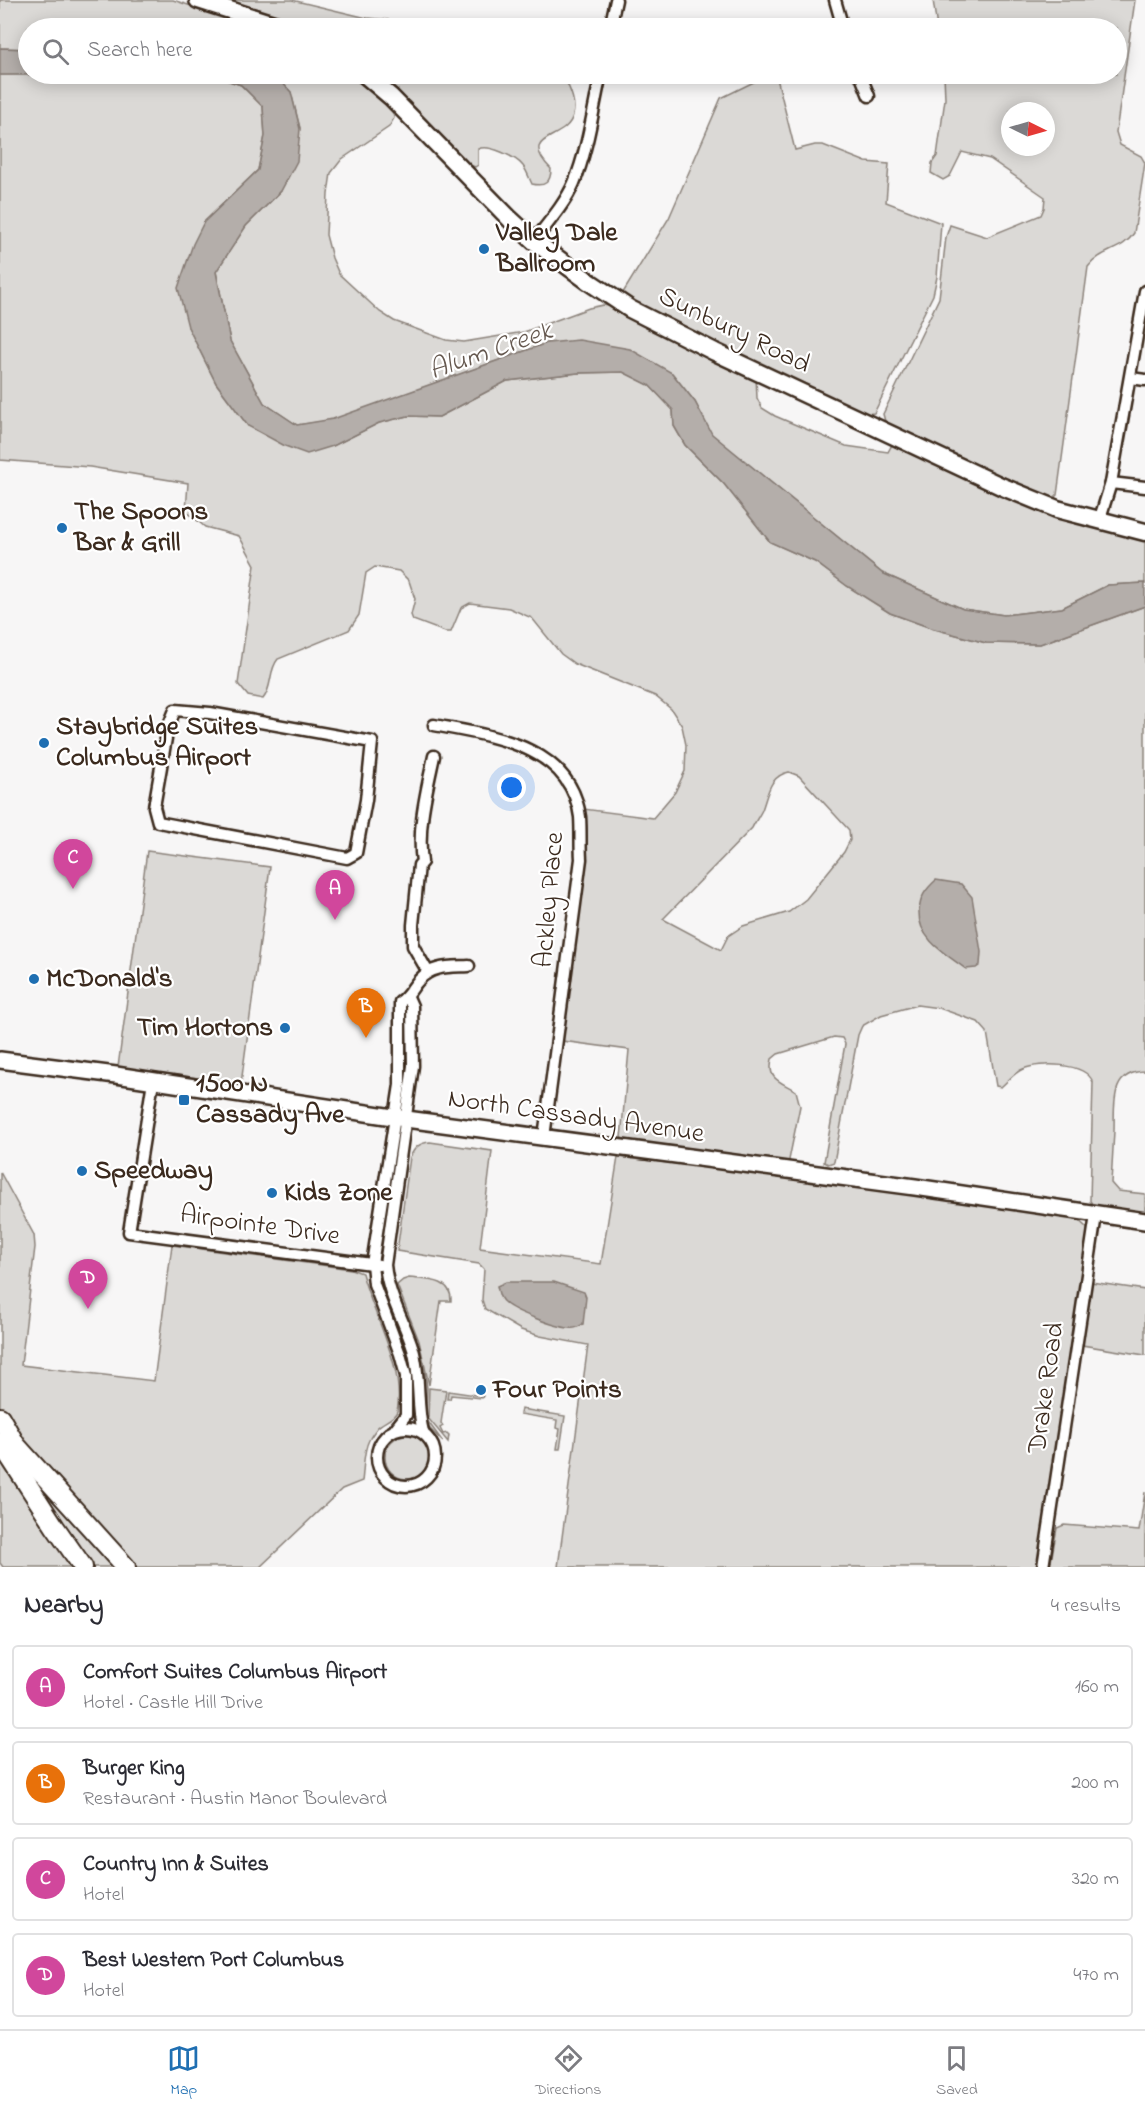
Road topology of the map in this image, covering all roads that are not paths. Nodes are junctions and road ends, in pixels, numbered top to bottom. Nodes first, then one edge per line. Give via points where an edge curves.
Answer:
1 (198, 0) edge
2 (616, 0) edge
3 (835, 0) edge
4 (255, 18) edge
5 (612, 18) edge
6 (840, 18) edge
7 (376, 84) edge
8 (599, 84) edge
9 (864, 84) edge
10 (869, 96) dead end
11 (534, 241) junction
12 (1145, 291) edge
13 (1131, 378) junction
14 (1145, 380) edge
15 (1111, 483) junction
16 (1145, 487) edge
17 (1099, 521) junction
18 (1145, 532) edge
19 (434, 724) dead end
20 (434, 756) dead end
21 (158, 822) joint
22 (469, 966) dead end
23 (428, 972) junction
24 (0, 1060) edge
25 (153, 1081) junction
26 (400, 1118) junction
27 (544, 1137) junction
28 (1096, 1215) junction
29 (1145, 1221) edge
30 (372, 1264) junction
31 (385, 1265) junction
32 (0, 1417) edge
33 (395, 1429) junction
34 (423, 1432) junction
35 (0, 1442) edge
36 (83, 1567) edge
37 (126, 1567) edge
38 (1042, 1567) edge

1 - 4 main road
2 - 5 street
3 - 6 street
7 - 11 main road, Sunbury Road
8 - 11 street via 574,183
9 - 10 street
11 - 17 main road, Sunbury Road via 630,309 715,352 1002,487
12 - 13 street
13 - 14 street
13 - 15 street
15 - 16 street
15 - 17 street
17 - 18 main road, Sunbury Road
19 - 27 street, Ackley Place via 523,746 553,764 573,792 580,816 581,859
20 - 23 street via 424,807 422,862 413,925 414,951
21 - 21 street via 154,807 168,726 175,710 372,742 358,848 347,858
22 - 23 street
23 - 26 street via 400,1002
24 - 25 main road, North Cassady Avenue
25 - 26 main road, North Cassady Avenue
25 - 30 street, Airpointe Drive via 129,1232
26 - 27 main road, North Cassady Avenue
26 - 30 street
26 - 31 street
27 - 28 main road, North Cassady Avenue
28 - 29 main road, North Cassady Avenue
28 - 38 street, Drake Road
30 - 31 street, Airpointe Drive
30 - 33 street via 380,1305 406,1376 406,1415
31 - 34 street via 391,1298 413,1349
32 - 37 highway via 23,1453
33 - 34 street via 405,1427
33 - 34 street via 381,1442 377,1460 385,1478 402,1486 421,1482 434,1468 434,1448
35 - 36 highway

